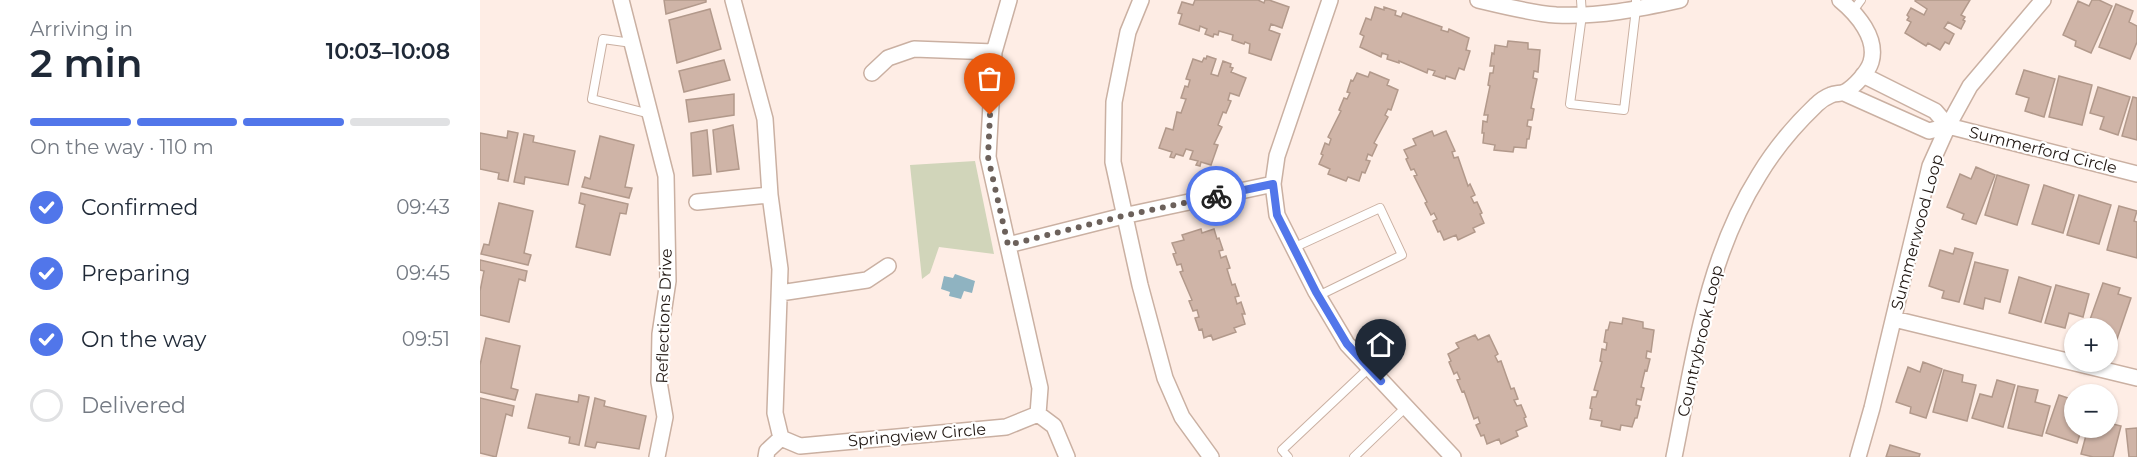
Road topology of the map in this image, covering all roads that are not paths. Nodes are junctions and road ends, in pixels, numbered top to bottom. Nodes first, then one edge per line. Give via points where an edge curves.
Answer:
1 (621, 0) edge
2 (733, 0) edge
3 (1009, 0) edge
4 (1141, 0) edge
5 (1330, 0) edge
6 (1478, 0) edge
7 (1680, 0) edge
8 (1840, 0) edge
9 (2043, 0) edge
10 (1636, 5) edge
11 (1857, 5) edge
12 (1582, 8) edge
13 (632, 43) junction
14 (994, 52) junction
15 (872, 73) dead end
16 (1863, 75) junction
17 (1844, 93) junction
18 (650, 114) junction
19 (1948, 126) junction
20 (2137, 174) edge
21 (1273, 184) junction
22 (770, 195) junction
23 (697, 202) dead end
24 (1123, 216) junction
25 (1008, 245) junction
26 (1293, 248) junction
27 (888, 266) dead end
28 (780, 293) junction
29 (1318, 296) junction
30 (1894, 319) junction
31 (1369, 368) junction
32 (2137, 378) edge
33 (1405, 408) junction
34 (1038, 414) junction
35 (781, 438) junction
36 (657, 457) edge
37 (766, 457) edge
38 (1067, 457) edge
39 (1211, 457) edge
40 (1288, 457) edge
41 (1354, 457) edge
42 (1453, 457) edge
43 (1674, 457) edge
44 (1858, 457) edge

1 - 13 street, Reflections Drive
2 - 22 street via 765,118
3 - 14 street
4 - 24 street via 1128,32 1114,102 1113,162
5 - 21 street via 1277,156
6 - 12 street via 1553,15
7 - 10 street
8 - 11 street, Countrybrook Loop
9 - 19 street, Summerwood Loop via 1970,86
10 - 12 street
10 - 12 lane via 1624,110 1570,104
11 - 16 street, Countrybrook Loop via 1872,49
13 - 18 street, Reflections Drive
13 - 18 lane via 603,39 592,99
14 - 15 street via 914,49 888,58
14 - 25 street via 988,157
16 - 17 street, Countrybrook Loop
16 - 19 street via 1935,111
17 - 19 street via 1929,131
17 - 43 street, Countrybrook Loop via 1833,94 1818,104 1789,135 1758,176 1720,254 1701,317
18 - 36 street, Reflections Drive via 666,176 668,270 659,372 665,417
19 - 20 street, Summerford Circle
19 - 30 street, Summerwood Loop via 1930,166
21 - 24 street
21 - 26 street via 1277,215
22 - 23 street
22 - 28 street
24 - 25 street
24 - 39 street via 1165,378 1182,417
25 - 34 street via 1040,388
26 - 29 street
26 - 29 lane via 1380,208 1402,255
27 - 28 street via 867,280
28 - 35 street via 775,412
29 - 31 street via 1347,344
30 - 32 street
30 - 44 street, Summerwood Loop
31 - 33 street
31 - 40 lane via 1282,450
33 - 41 lane
33 - 42 street
34 - 35 street, Springview Circle via 1006,427 800,446
34 - 38 street via 1054,426
35 - 37 street

